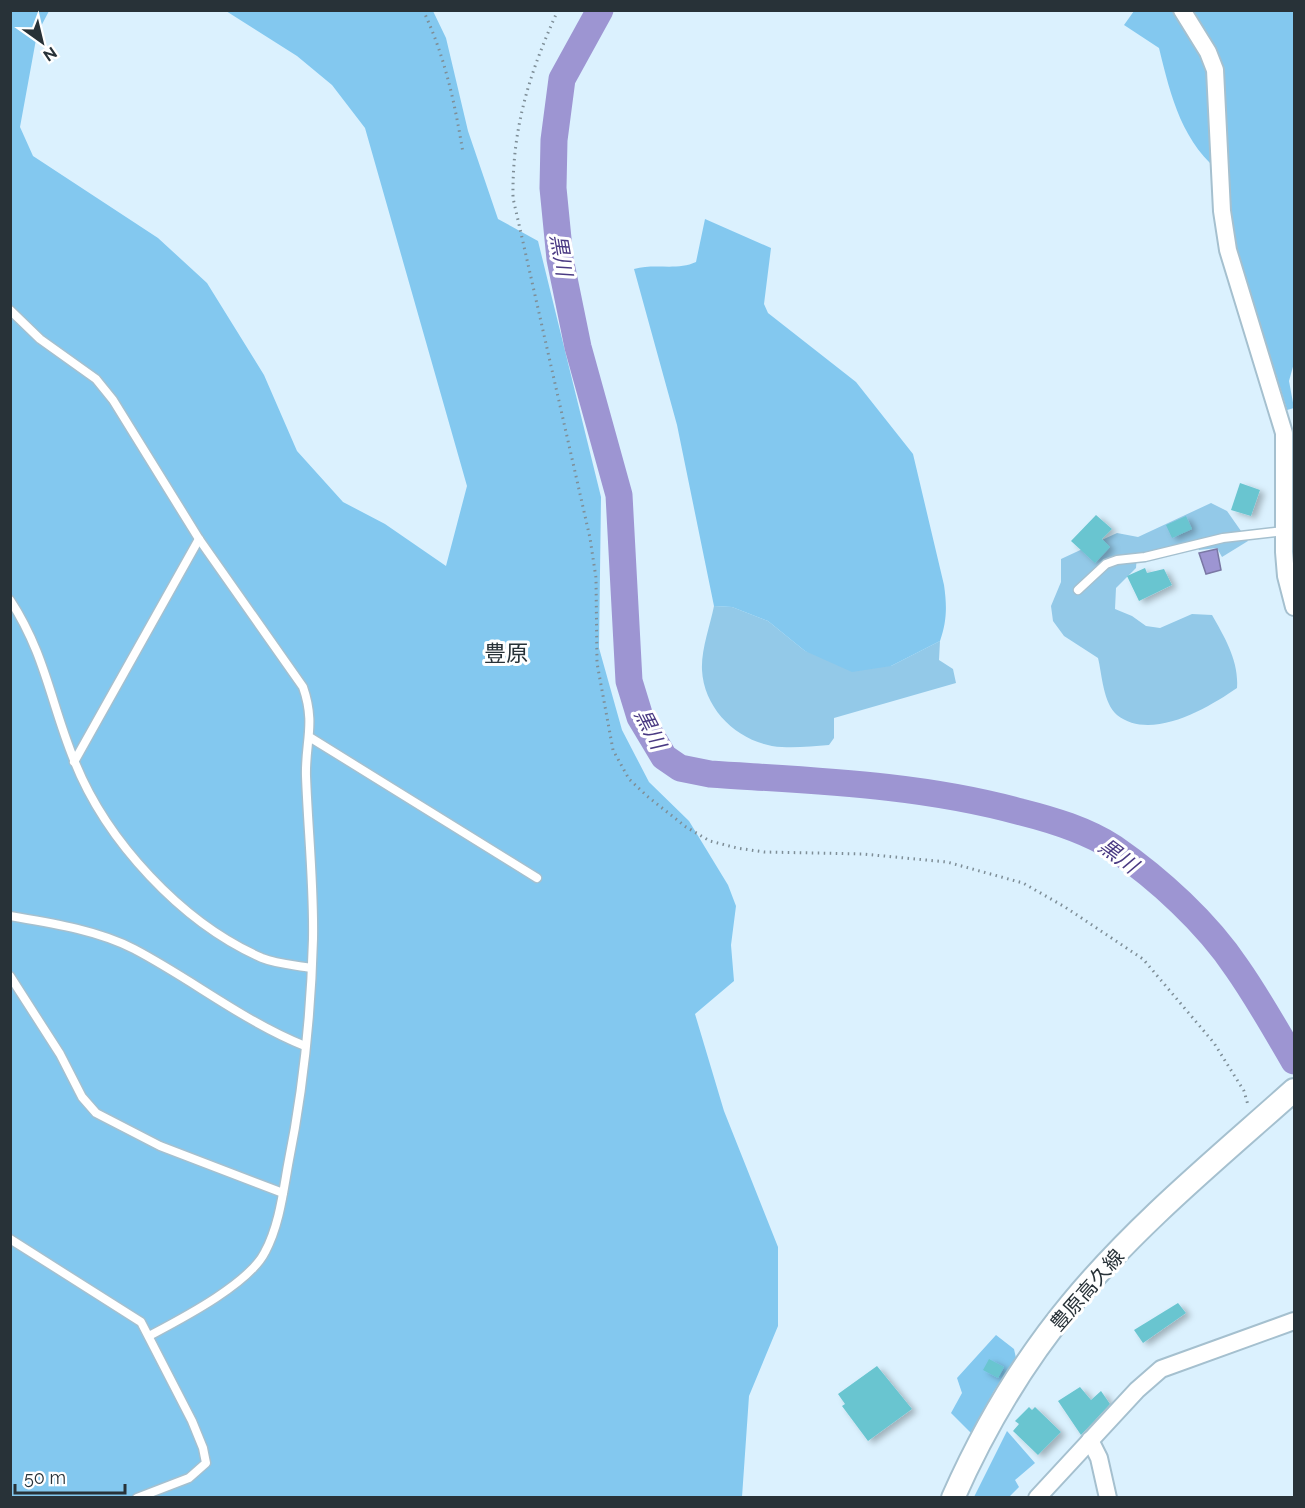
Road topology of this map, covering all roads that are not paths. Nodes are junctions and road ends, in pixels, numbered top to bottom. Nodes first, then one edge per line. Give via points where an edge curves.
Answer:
1 (1182, 10) edge
2 (10, 310) edge
3 (1284, 531) junction
4 (199, 539) junction
5 (1078, 590) dead end
6 (10, 600) edge
7 (1294, 607) edge
8 (311, 738) junction
9 (74, 762) junction
10 (537, 878) dead end
11 (10, 916) edge
12 (311, 968) junction
13 (10, 976) edge
14 (305, 1046) junction
15 (1294, 1090) edge
16 (283, 1193) junction
17 (10, 1239) edge
18 (1294, 1321) edge
19 (148, 1336) junction
20 (1090, 1440) junction
21 (136, 1497) edge
22 (953, 1497) edge
23 (1038, 1497) edge
24 (1108, 1497) edge

1 - 3 street via 1215,70 1222,211 1228,250 1284,433
2 - 4 lane via 40,339 96,379
3 - 5 lane via 1223,538 1117,560 1106,564
3 - 7 street via 1286,576
4 - 8 lane via 303,687 309,703
4 - 9 lane
6 - 9 lane via 29,629
8 - 10 lane
8 - 12 lane via 306,772
9 - 12 lane via 101,816 126,851 171,895 243,949 274,962
11 - 14 lane via 91,934 133,949 230,1009
12 - 14 lane
13 - 16 lane via 60,1054 82,1097 96,1113 160,1146
14 - 16 lane
15 - 22 main road, 豊原高久線 via 1255,1114 1071,1304 1013,1383
16 - 19 lane via 271,1239 254,1269
17 - 19 lane via 134,1316
18 - 20 street via 1161,1369
19 - 21 lane via 192,1421 206,1463 189,1478
20 - 23 street
20 - 24 street via 1099,1458

